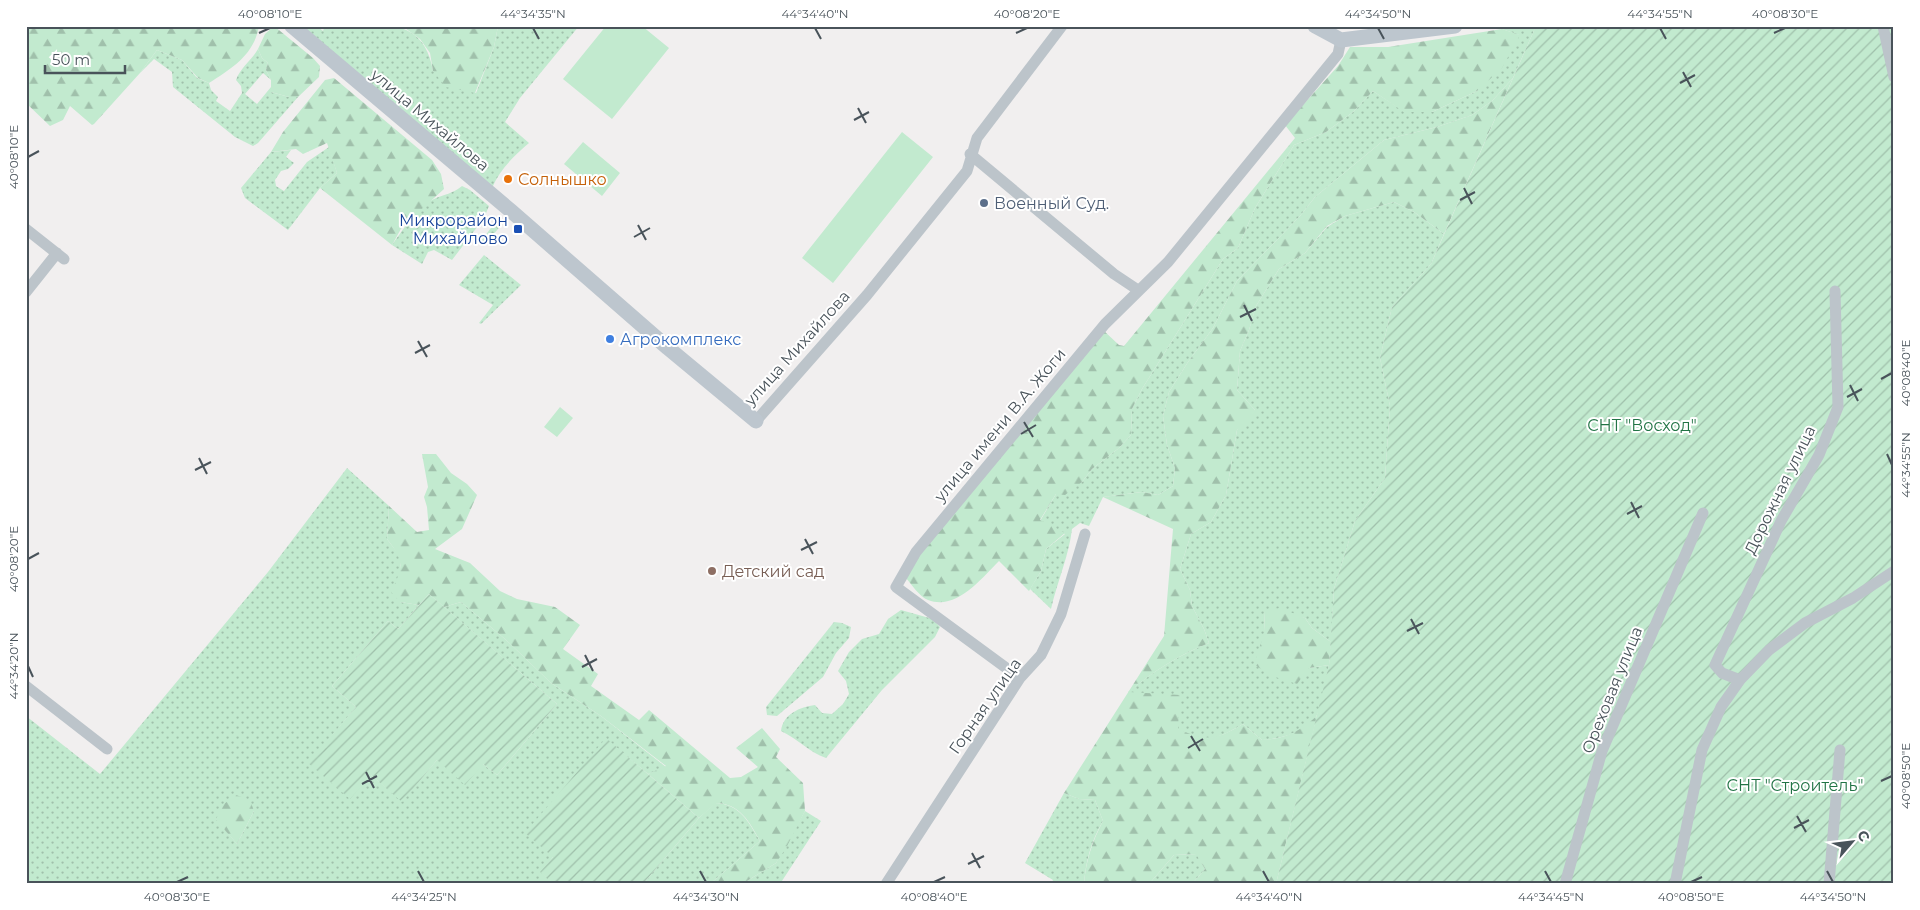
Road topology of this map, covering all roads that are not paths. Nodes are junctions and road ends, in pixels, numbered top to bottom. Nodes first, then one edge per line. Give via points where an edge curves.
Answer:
1 (292, 26) edge
2 (1062, 26) edge
3 (1315, 26) edge
4 (1455, 26) edge
5 (1883, 26) edge
6 (1341, 40) junction
7 (1894, 77) edge
8 (970, 154) junction
9 (26, 229) edge
10 (1138, 290) junction
11 (1835, 291) dead end
12 (26, 292) edge
13 (756, 421) joint
14 (1704, 513) dead end
15 (1085, 534) dead end
16 (1894, 571) edge
17 (1020, 678) junction
18 (1740, 680) junction
19 (26, 686) edge
20 (107, 750) dead end
21 (1840, 750) dead end
22 (886, 884) edge
23 (1564, 884) edge
24 (1674, 884) edge
25 (1830, 884) edge

1 - 13 street, улица Михайлова
2 - 8 street, улица Михайлова via 991,116
3 - 6 street
4 - 6 street
5 - 7 street
6 - 10 street, улица имени В.А. Жоги via 1338,54 1168,262
8 - 10 street via 1114,274
8 - 13 street, улица Михайлова via 967,171 874,288
9 - 12 street via 60,256
10 - 17 street, улица имени В.А. Жоги via 1105,324 916,552 896,587
11 - 18 street, Дорожная улица via 1838,407 1819,455 1781,521 1715,665 1722,673
14 - 23 street, Ореховая улица via 1602,751
15 - 17 street, Горная улица via 1061,614 1041,655
16 - 18 street via 1853,598 1805,623 1769,650
17 - 22 street, Горная улица
18 - 24 street via 1721,707 1702,750
19 - 20 street
21 - 25 street

